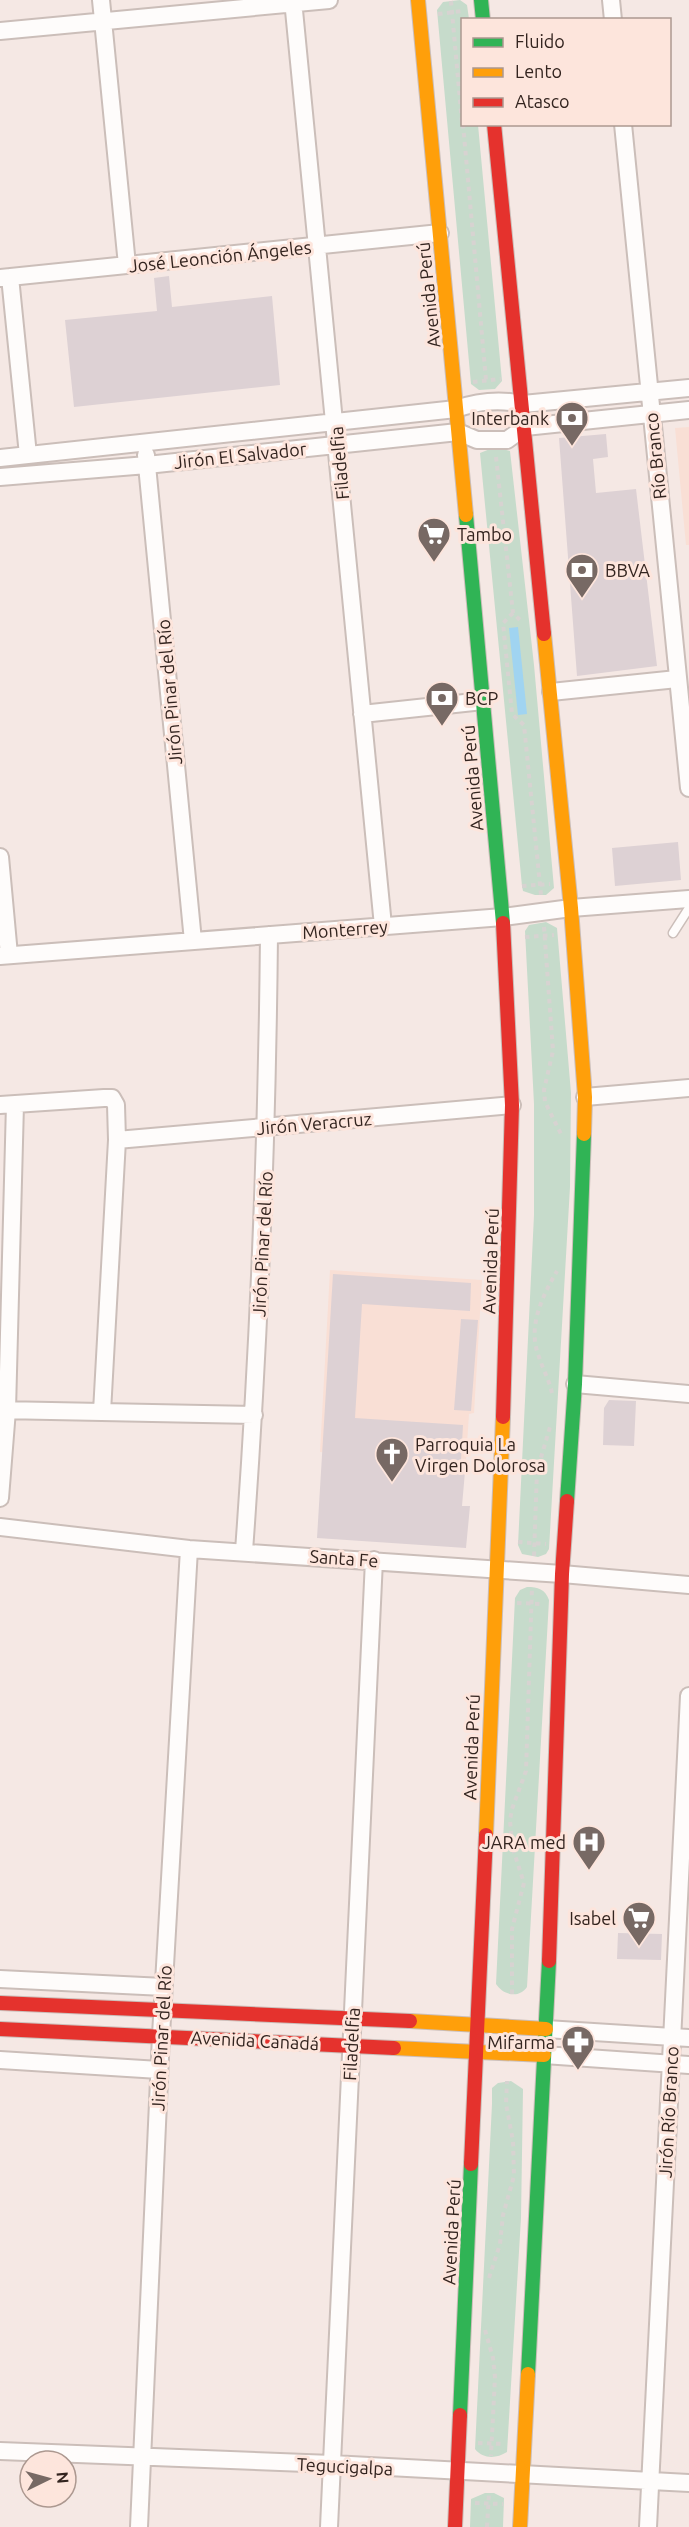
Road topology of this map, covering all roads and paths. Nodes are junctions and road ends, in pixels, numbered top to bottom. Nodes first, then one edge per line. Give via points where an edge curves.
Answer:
1 (101, 0) edge
2 (329, 0) edge
3 (418, 0) edge
4 (481, 0) edge
5 (611, 0) edge
6 (451, 1) edge
7 (293, 2) edge
8 (468, 10) dead end
9 (452, 12) junction
10 (437, 14) dead end
11 (483, 18) edge
12 (613, 18) edge
13 (103, 21) junction
14 (0, 31) edge
15 (461, 104) edge
16 (463, 126) edge
17 (494, 126) edge
18 (623, 126) edge
19 (440, 233) junction
20 (318, 246) junction
21 (127, 265) junction
22 (5, 278) edge
23 (502, 379) dead end
24 (486, 380) junction
25 (471, 382) dead end
26 (689, 388) edge
27 (649, 392) junction
28 (523, 404) junction
29 (456, 409) junction
30 (689, 410) edge
31 (651, 413) junction
32 (336, 423) junction
33 (525, 427) junction
34 (458, 432) junction
35 (145, 443) junction
36 (337, 444) junction
37 (28, 455) junction
38 (496, 456) dead end
39 (0, 458) edge
40 (147, 465) junction
41 (0, 477) edge
42 (677, 679) junction
43 (551, 692) junction
44 (483, 701) junction
45 (362, 714) junction
46 (689, 788) edge
47 (0, 857) edge
48 (554, 883) dead end
49 (540, 885) junction
50 (522, 886) dead end
51 (541, 895) dead end
52 (689, 899) edge
53 (571, 908) junction
54 (689, 908) edge
55 (503, 917) junction
56 (543, 922) dead end
57 (383, 926) junction
58 (673, 933) dead end
59 (558, 934) dead end
60 (269, 935) junction
61 (545, 936) junction
62 (525, 937) dead end
63 (193, 941) junction
64 (4, 956) edge
65 (689, 1088) edge
66 (585, 1097) junction
67 (8, 1105) edge
68 (512, 1106) junction
69 (267, 1128) junction
70 (117, 1140) junction
71 (564, 1141) dead end
72 (560, 1262) dead end
73 (574, 1384) junction
74 (689, 1394) edge
75 (552, 1399) dead end
76 (3, 1410) edge
77 (102, 1412) junction
78 (254, 1415) junction
79 (550, 1424) dead end
80 (0, 1498) edge
81 (0, 1527) edge
82 (518, 1542) dead end
83 (535, 1543) junction
84 (550, 1544) dead end
85 (189, 1548) junction
86 (244, 1551) junction
87 (534, 1557) dead end
88 (374, 1560) junction
89 (497, 1570) junction
90 (562, 1574) junction
91 (689, 1585) edge
92 (532, 1587) dead end
93 (515, 1602) dead end
94 (532, 1604) junction
95 (549, 1605) dead end
96 (689, 1696) edge
97 (0, 1979) edge
98 (164, 1987) junction
99 (512, 1994) dead end
100 (0, 2004) edge
101 (163, 2009) junction
102 (352, 2017) junction
103 (478, 2025) junction
104 (0, 2029) edge
105 (546, 2029) junction
106 (161, 2035) junction
107 (672, 2037) junction
108 (689, 2038) edge
109 (351, 2044) junction
110 (477, 2050) junction
111 (544, 2055) junction
112 (0, 2060) edge
113 (670, 2064) junction
114 (689, 2065) edge
115 (159, 2070) junction
116 (507, 2081) dead end
117 (488, 2286) dead end
118 (485, 2328) dead end
119 (475, 2443) dead end
120 (492, 2444) junction
121 (508, 2445) dead end
122 (0, 2451) edge
123 (491, 2457) dead end
124 (143, 2458) junction
125 (332, 2464) junction
126 (458, 2472) junction
127 (522, 2476) junction
128 (650, 2481) junction
129 (689, 2483) edge
130 (489, 2493) dead end
131 (471, 2503) dead end
132 (489, 2504) junction
133 (504, 2504) dead end
134 (140, 2527) edge
135 (329, 2527) edge
136 (455, 2527) edge
137 (488, 2527) edge
138 (520, 2527) edge
139 (648, 2527) edge

1 - 13 street
2 - 7 street
3 - 19 main road, Avenida Perú
4 - 11 main road
5 - 12 street
6 - 9 path
7 - 13 street
7 - 20 street, Filadelfia
8 - 9 path
9 - 10 path
9 - 15 path
13 - 14 street
13 - 21 street
16 - 24 path
17 - 28 main road
18 - 27 street, Río Branco
19 - 20 street, José Leonción Ángeles
19 - 29 main road, Avenida Perú
20 - 21 street, José Leonción Ángeles
20 - 32 street, Filadelfia
21 - 22 street, José Leonción Ángeles
22 - 37 street
23 - 24 path
24 - 25 path
26 - 27 street, Jirón El Salvador
27 - 28 street, Jirón El Salvador
27 - 31 street, Río Branco
28 - 29 street, Jirón El Salvador via 503,400
28 - 33 main road
29 - 32 street, Jirón El Salvador
29 - 34 main road, Avenida Perú
30 - 31 street, Jirón El Salvador
31 - 33 street, Jirón El Salvador
31 - 42 street, Río Branco
32 - 35 street, Jirón El Salvador
32 - 36 street, Filadelfia
33 - 34 street, Jirón El Salvador via 507,440 477,440
33 - 43 main road
34 - 36 street, Jirón El Salvador
34 - 44 main road, Avenida Perú
35 - 37 street, Jirón El Salvador
35 - 40 street, Jirón Pinar del Río
36 - 40 street, Jirón El Salvador
36 - 45 street, Filadelfia
37 - 39 street, Jirón El Salvador
38 - 49 path via 513,613 503,623 512,714 524,725
40 - 41 street, Jirón El Salvador
40 - 63 street, Jirón Pinar del Río
42 - 43 street
42 - 46 street, Río Branco
43 - 53 main road
44 - 45 street
44 - 55 main road, Avenida Perú
45 - 57 street, Filadelfia
47 - 64 street
48 - 49 path
49 - 50 path
49 - 51 path
52 - 53 street, Monterrey
53 - 55 street, Monterrey
53 - 66 main road
54 - 58 lane
55 - 57 street, Monterrey
55 - 68 main road, Avenida Perú
56 - 61 path
57 - 60 street, Monterrey
59 - 61 path
60 - 63 street, Monterrey
60 - 69 street, Jirón Pinar del Río
61 - 62 path
61 - 71 path via 553,1051 545,1102
63 - 64 street, Monterrey
65 - 66 street
66 - 73 main road
67 - 70 street via 112,1098 116,1105
67 - 76 street
68 - 69 street, Jirón Veracruz
68 - 89 main road, Avenida Perú
69 - 70 street, Jirón Veracruz
69 - 78 street, Jirón Pinar del Río
70 - 77 street
72 - 75 path via 540,1306 534,1333
73 - 74 street
73 - 90 main road
76 - 77 street
76 - 80 street
77 - 78 street
78 - 86 street, Jirón Pinar del Río
79 - 83 path via 537,1471
81 - 85 street, Santa Fe
82 - 83 path
83 - 84 path
83 - 87 path
85 - 86 street, Santa Fe
85 - 98 street, Jirón Pinar del Río
86 - 88 street, Santa Fe
88 - 89 street, Santa Fe
88 - 102 street, Filadelfia
89 - 90 street, Santa Fe
89 - 103 main road, Avenida Perú
90 - 91 street, Santa Fe
90 - 105 main road
92 - 94 path
93 - 94 path
94 - 95 path
94 - 99 path via 526,1771 510,1821 512,1846 524,1883 512,1929
96 - 107 street, Jirón Río Branco
97 - 98 street
98 - 101 street, Jirón Pinar del Río
100 - 101 main road, Avenida Canadá
101 - 102 main road, Avenida Canadá
101 - 106 street, Jirón Pinar del Río
102 - 103 main road, Avenida Canadá
102 - 109 street, Filadelfia
103 - 105 main road, Avenida Canadá
103 - 110 main road, Avenida Perú
104 - 106 main road, Avenida Canadá
105 - 107 street, Avenida Canadá
105 - 111 main road
106 - 109 main road, Avenida Canadá
106 - 115 street, Jirón Pinar del Río
107 - 108 street, Avenida Canadá
107 - 113 street, Jirón Río Branco
109 - 110 main road, Avenida Canadá
109 - 125 street, Filadelfia
110 - 111 main road, Avenida Canadá
110 - 126 main road, Avenida Perú
111 - 113 street, Avenida Canadá
111 - 127 main road
112 - 115 street
113 - 114 street, Avenida Canadá
113 - 128 street, Jirón Río Branco
115 - 124 street, Jirón Pinar del Río
116 - 117 path via 514,2176
118 - 120 path via 494,2358
119 - 120 path
120 - 121 path
120 - 123 path
122 - 124 street, Tegucigalpa
124 - 125 street, Tegucigalpa
124 - 134 street, Jirón Pinar del Río
125 - 126 street, Tegucigalpa
125 - 135 street, Filadelfia
126 - 127 street, Tegucigalpa
126 - 136 main road, Avenida Perú
127 - 128 street, Tegucigalpa
127 - 138 main road
128 - 129 street, Tegucigalpa
128 - 139 street, Jirón Río Branco
130 - 132 path
131 - 132 path
132 - 133 path
132 - 137 path

